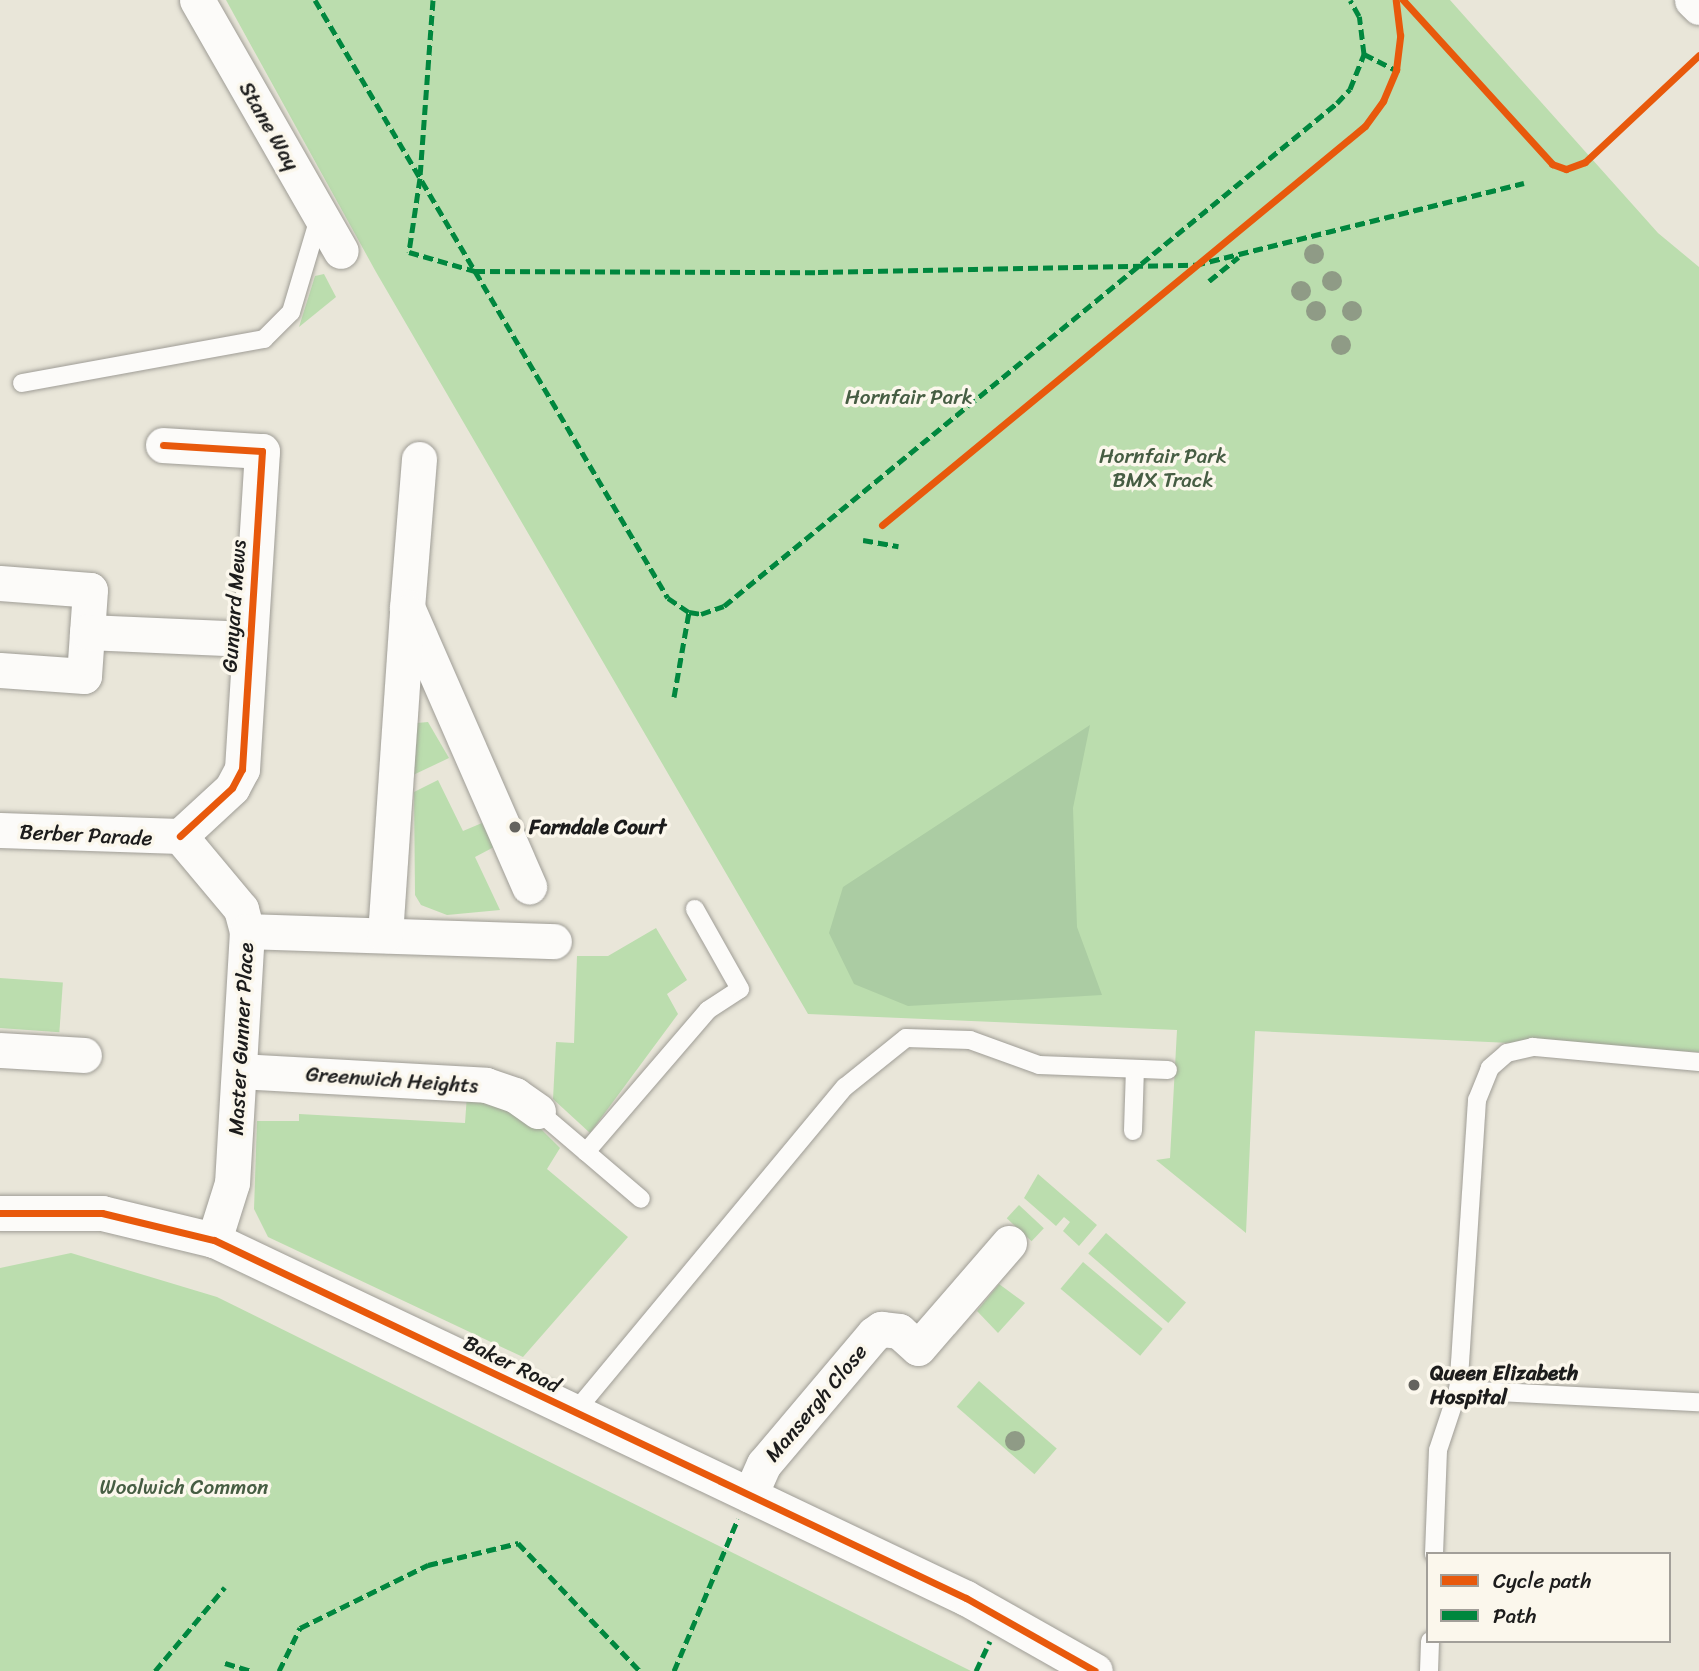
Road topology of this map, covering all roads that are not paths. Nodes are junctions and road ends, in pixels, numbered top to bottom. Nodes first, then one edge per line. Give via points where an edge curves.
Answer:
1 (197, 0) edge
2 (1692, 0) edge
3 (1699, 8) edge
4 (320, 215) junction
5 (341, 251) dead end
6 (22, 383) dead end
7 (163, 445) dead end
8 (419, 459) dead end
9 (0, 583) edge
10 (407, 607) junction
11 (87, 632) junction
12 (248, 639) junction
13 (0, 670) edge
14 (0, 830) edge
15 (180, 836) junction
16 (529, 886) dead end
17 (695, 909) dead end
18 (247, 931) junction
19 (385, 935) junction
20 (554, 941) dead end
21 (0, 1050) edge
22 (84, 1055) dead end
23 (1699, 1062) edge
24 (1135, 1069) junction
25 (1168, 1070) dead end
26 (239, 1071) junction
27 (538, 1111) joint
28 (1133, 1131) dead end
29 (586, 1152) junction
30 (641, 1199) dead end
31 (0, 1213) edge
32 (214, 1240) junction
33 (1009, 1242) dead end
34 (1458, 1390) junction
35 (1699, 1402) edge
36 (574, 1413) junction
37 (750, 1495) junction
38 (1434, 1552) edge
39 (1430, 1643) edge
40 (1095, 1671) edge
41 (1429, 1671) edge

1 - 4 street, Stane Way
2 - 3 street
4 - 5 street, Stane Way
4 - 6 lane via 291,312 264,339
7 - 12 street, Gunyard Mews via 262,451
8 - 10 street
9 - 11 street via 90,590
10 - 16 street
10 - 19 street
11 - 12 street
11 - 13 street via 84,676
12 - 15 street, Gunyard Mews via 242,769 232,788
14 - 15 street, Berber Parade
15 - 18 street, Berber Parade via 241,909
17 - 29 lane via 740,989 708,1010
18 - 19 street, Master Gunner Place
18 - 26 street, Master Gunner Place
19 - 20 street, Master Gunner Place
21 - 22 street
23 - 34 lane via 1533,1046 1507,1053 1490,1068 1477,1100
24 - 25 lane
24 - 28 lane
24 - 36 lane via 1039,1065 970,1040 906,1038 845,1087
26 - 27 street, Greenwich Heights via 486,1085 515,1095
26 - 32 street, Master Gunner Place via 232,1183
27 - 29 lane
29 - 30 lane
31 - 32 street, Baker Road via 102,1213
32 - 36 street, Baker Road
33 - 37 street, Mansergh Close via 918,1348 899,1331 881,1329 874,1334 764,1464
34 - 35 lane
34 - 38 lane via 1438,1450
36 - 37 street, Baker Road
37 - 40 street, Baker Road via 992,1612
39 - 41 lane

